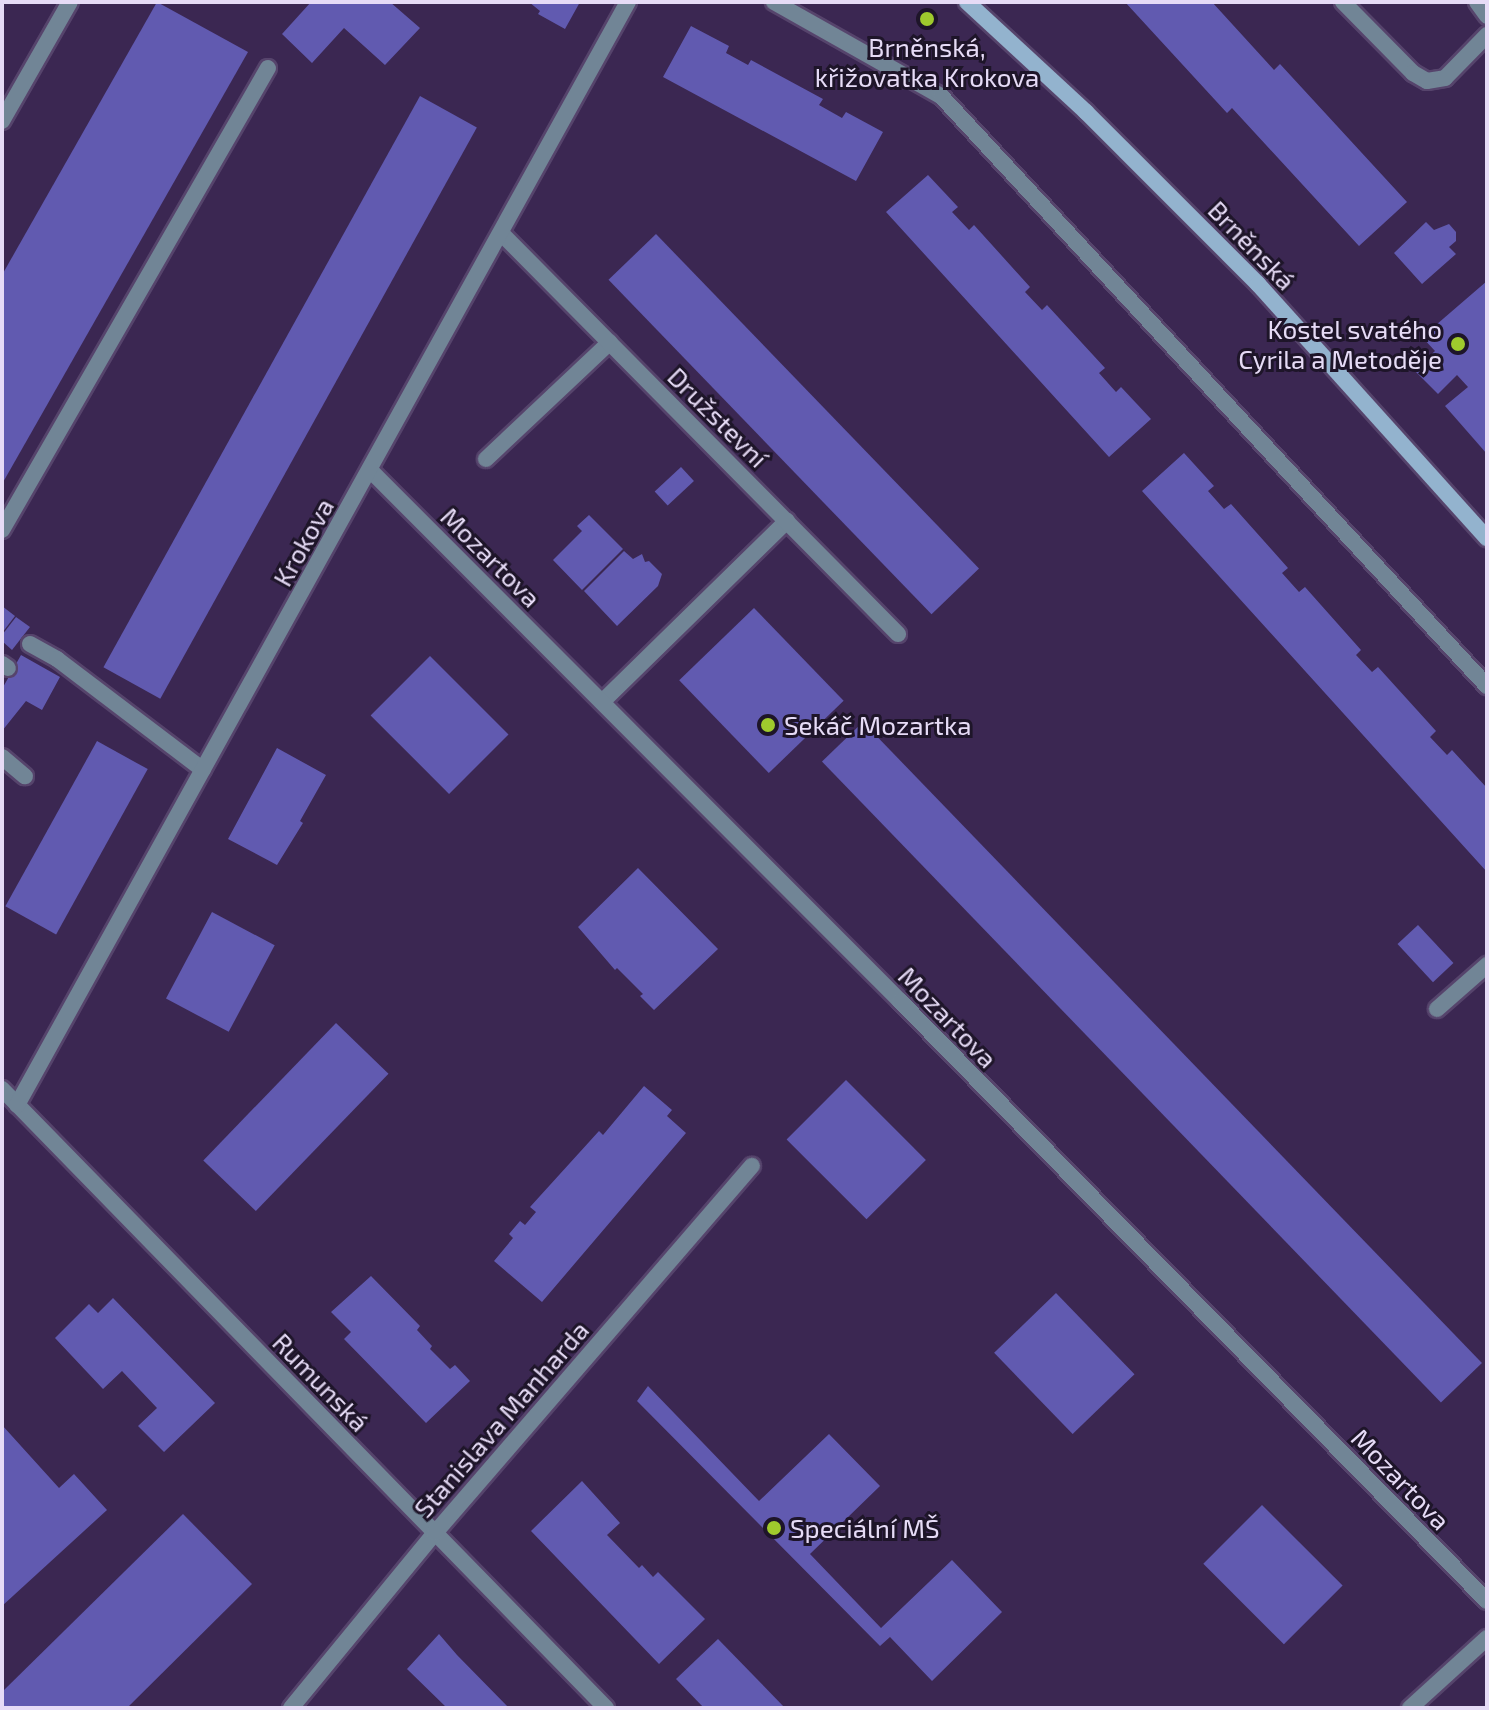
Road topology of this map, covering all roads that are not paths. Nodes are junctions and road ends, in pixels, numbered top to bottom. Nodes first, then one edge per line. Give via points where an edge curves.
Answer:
1 (70, 2) edge
2 (628, 2) edge
3 (774, 2) edge
4 (967, 2) edge
5 (1343, 2) edge
6 (1477, 2) edge
7 (1487, 16) edge
8 (1487, 35) edge
9 (268, 68) dead end
10 (2, 121) edge
11 (502, 234) junction
12 (610, 342) junction
13 (486, 459) dead end
14 (370, 470) junction
15 (787, 521) junction
16 (2, 530) edge
17 (1487, 538) edge
18 (898, 634) dead end
19 (30, 644) dead end
20 (1487, 686) edge
21 (602, 702) junction
22 (2, 757) edge
23 (203, 770) junction
24 (25, 776) dead end
25 (1487, 965) edge
26 (1437, 1009) dead end
27 (2, 1089) edge
28 (17, 1105) junction
29 (752, 1166) dead end
30 (435, 1533) junction
31 (1487, 1601) edge
32 (1487, 1638) edge
33 (291, 1708) edge
34 (606, 1708) edge
35 (1410, 1708) edge

1 - 10 street
2 - 11 street, Krokova
3 - 20 street via 941,96
4 - 17 main road, Brněnská via 1258,284
5 - 8 street via 1427,81 1445,78
6 - 7 street
9 - 16 street
11 - 12 street, Družstevní
11 - 14 street, Krokova
12 - 13 street
12 - 15 street, Družstevní
14 - 21 street, Mozartova
14 - 23 street, Krokova
15 - 18 street, Družstevní
15 - 21 street
19 - 23 street
21 - 31 street, Mozartova
22 - 24 street
23 - 28 street, Krokova
25 - 26 street
27 - 28 street, Rumunská
28 - 30 street, Rumunská
29 - 30 street, Stanislava Manharda
30 - 33 street, Stanislava Manharda
30 - 34 street, Rumunská
32 - 35 street

